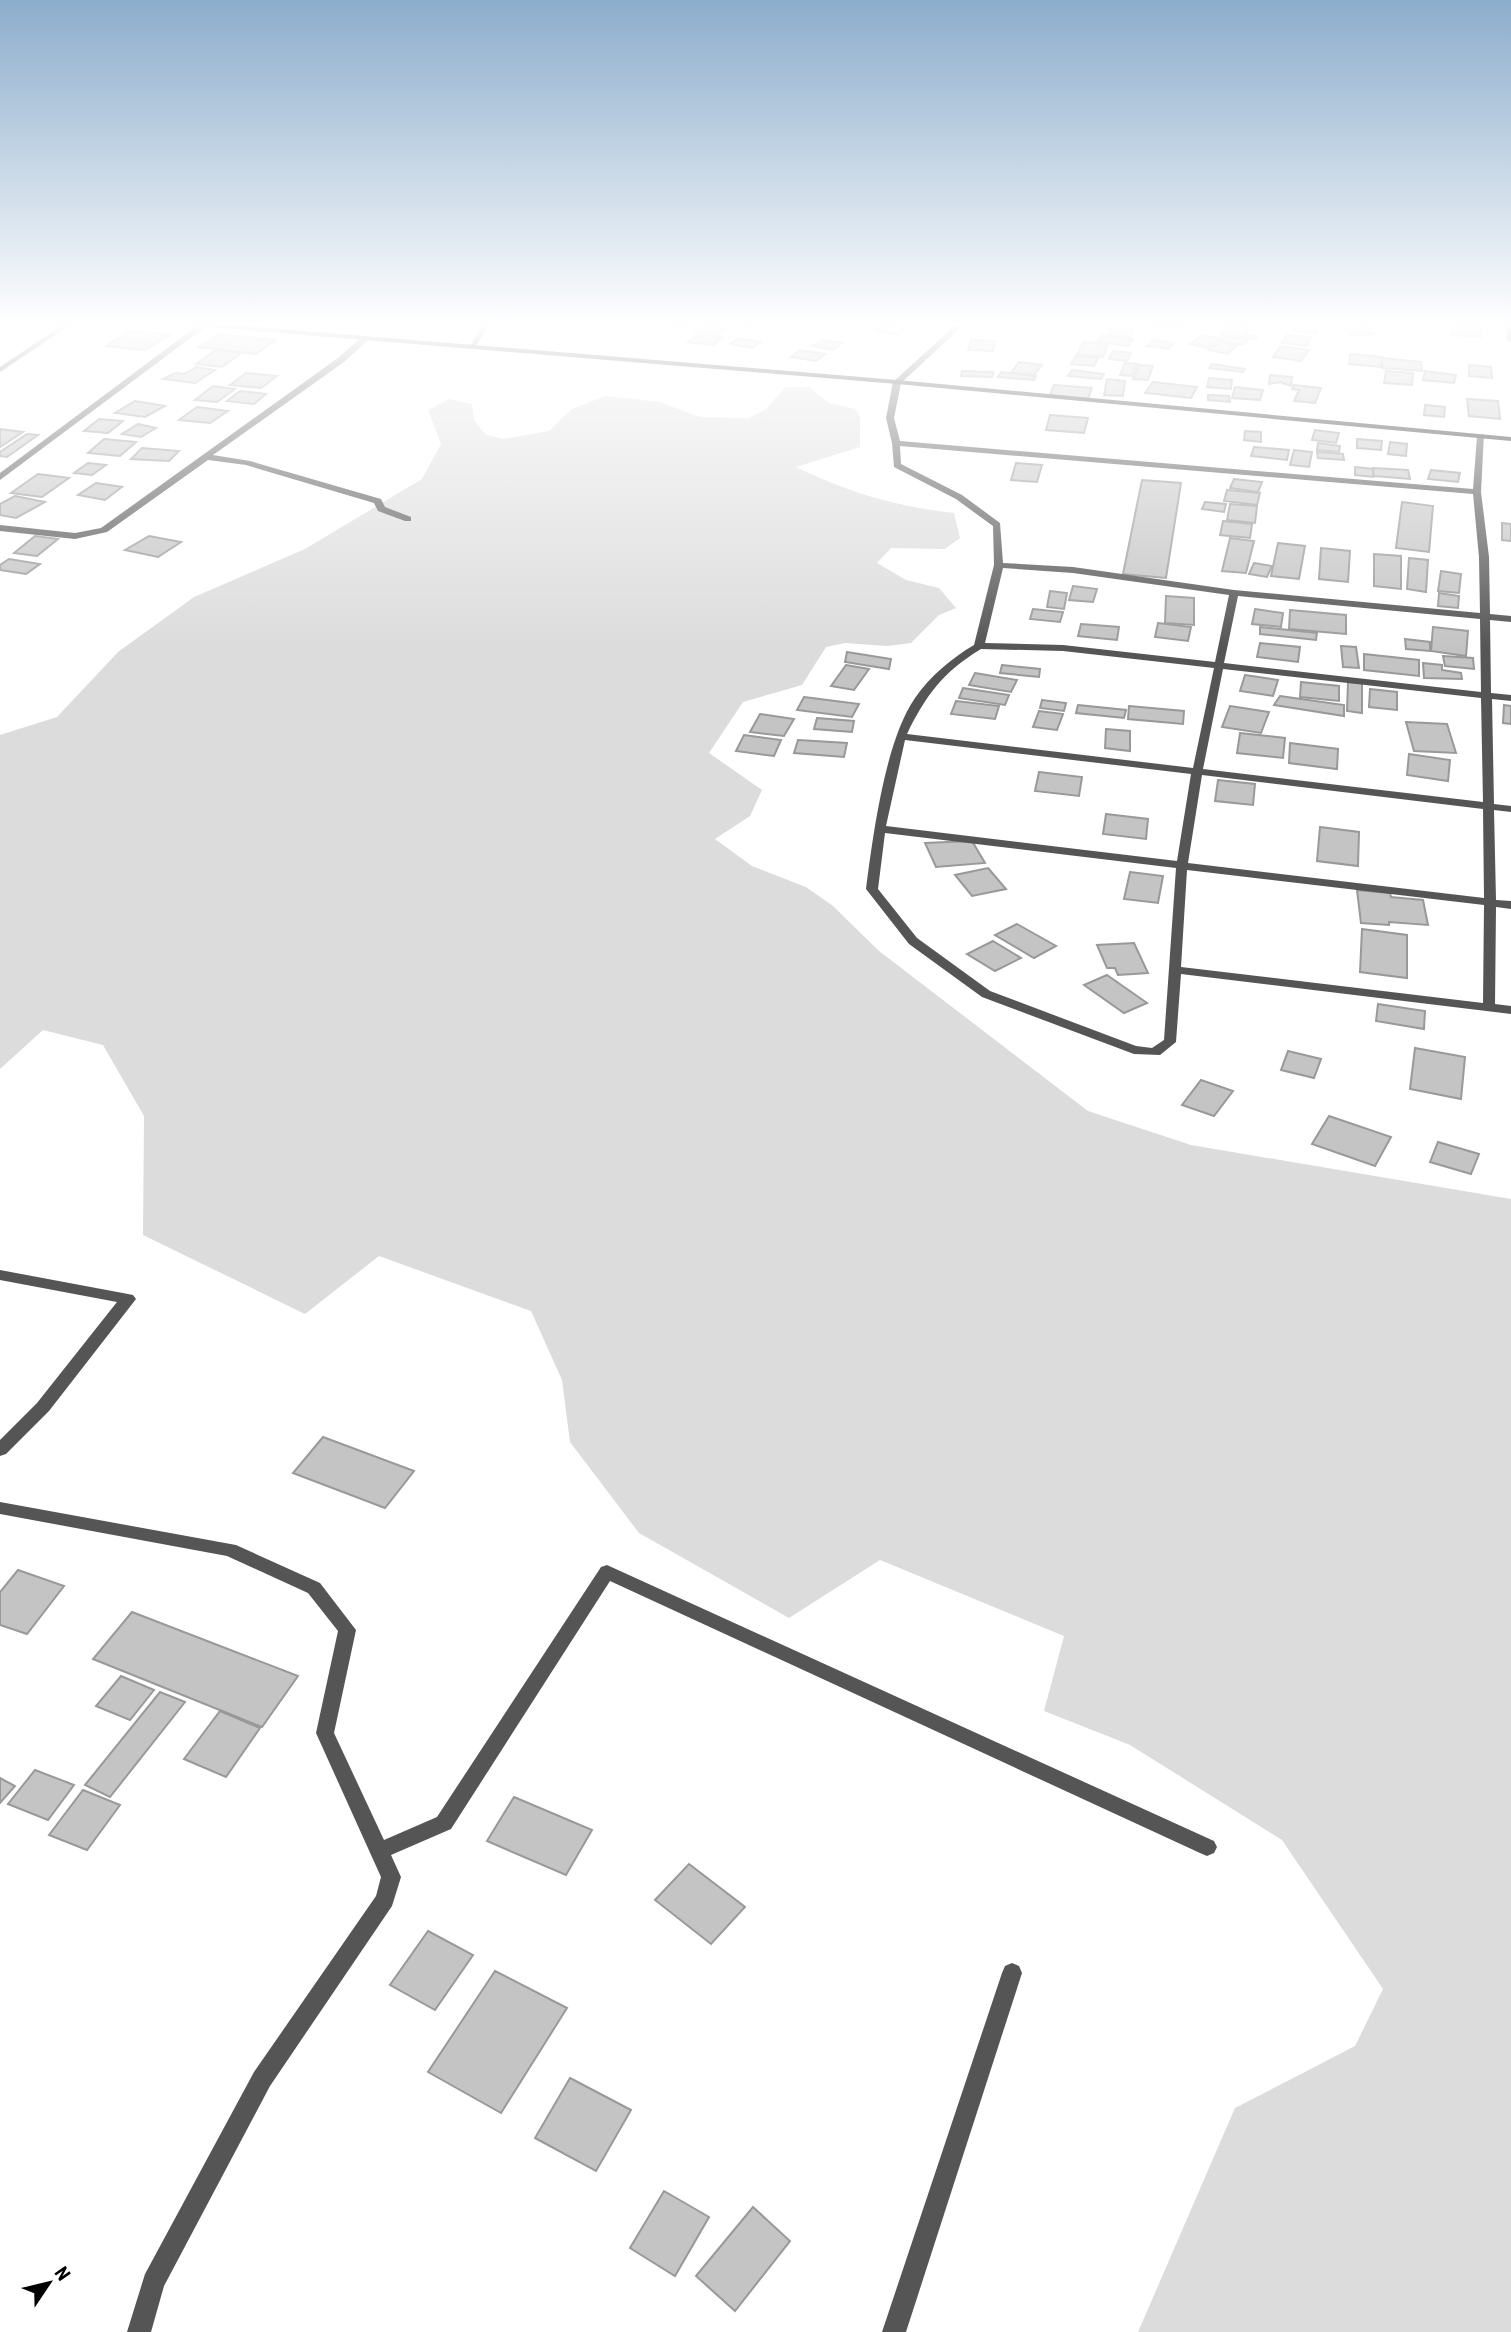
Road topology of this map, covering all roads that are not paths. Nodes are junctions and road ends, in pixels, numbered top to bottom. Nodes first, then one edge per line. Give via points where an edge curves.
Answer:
1 (62, 431) edge
2 (243, 431) edge
3 (893, 431) edge
4 (1425, 431) edge
5 (1481, 436) junction
6 (1511, 439) edge
7 (896, 443) junction
8 (207, 457) junction
9 (0, 477) edge
10 (1477, 492) junction
11 (408, 519) dead end
12 (0, 528) edge
13 (999, 565) junction
14 (1234, 593) junction
15 (1484, 618) junction
16 (1511, 619) edge
17 (979, 646) junction
18 (1218, 667) junction
19 (1486, 696) junction
20 (1511, 698) edge
21 (901, 736) junction
22 (1197, 772) junction
23 (1488, 807) junction
24 (1511, 809) edge
25 (880, 829) junction
26 (1182, 865) junction
27 (1490, 902) junction
28 (1511, 905) edge
29 (1176, 970) junction
30 (1489, 1008) junction
31 (1511, 1010) edge
32 (0, 1275) edge
33 (0, 1450) edge
34 (0, 1508) edge
35 (1207, 1847) dead end
36 (377, 1851) junction
37 (1012, 1973) dead end
38 (139, 2332) edge
39 (894, 2332) edge

1 - 9 street
2 - 8 street
3 - 7 street
4 - 5 main road
5 - 6 main road
5 - 10 street
7 - 10 street
7 - 13 street via 897,465 959,497 997,525
8 - 11 street via 247,463 378,501 382,509
8 - 12 street via 89,536
10 - 15 street
13 - 14 street via 1073,570
13 - 17 street
14 - 15 street
14 - 18 street
15 - 16 street
15 - 19 street
17 - 18 street via 1062,648
17 - 21 street via 956,660 919,699
18 - 19 street
18 - 22 street
19 - 20 street
19 - 23 street
21 - 22 street
21 - 25 street
22 - 23 street
22 - 26 street
23 - 24 street
23 - 27 street
25 - 26 street
25 - 29 street via 872,889 913,941 986,994 1134,1050 1155,1052 1170,1042
26 - 27 street
26 - 29 street
27 - 28 street
27 - 30 street
29 - 30 street
30 - 31 street
32 - 33 street via 128,1299 43,1407
34 - 36 street via 230,1550 314,1588 347,1630 325,1733
35 - 36 street via 607,1572 444,1823
36 - 38 street via 391,1877 385,1900 262,2079 153,2282
37 - 39 street

